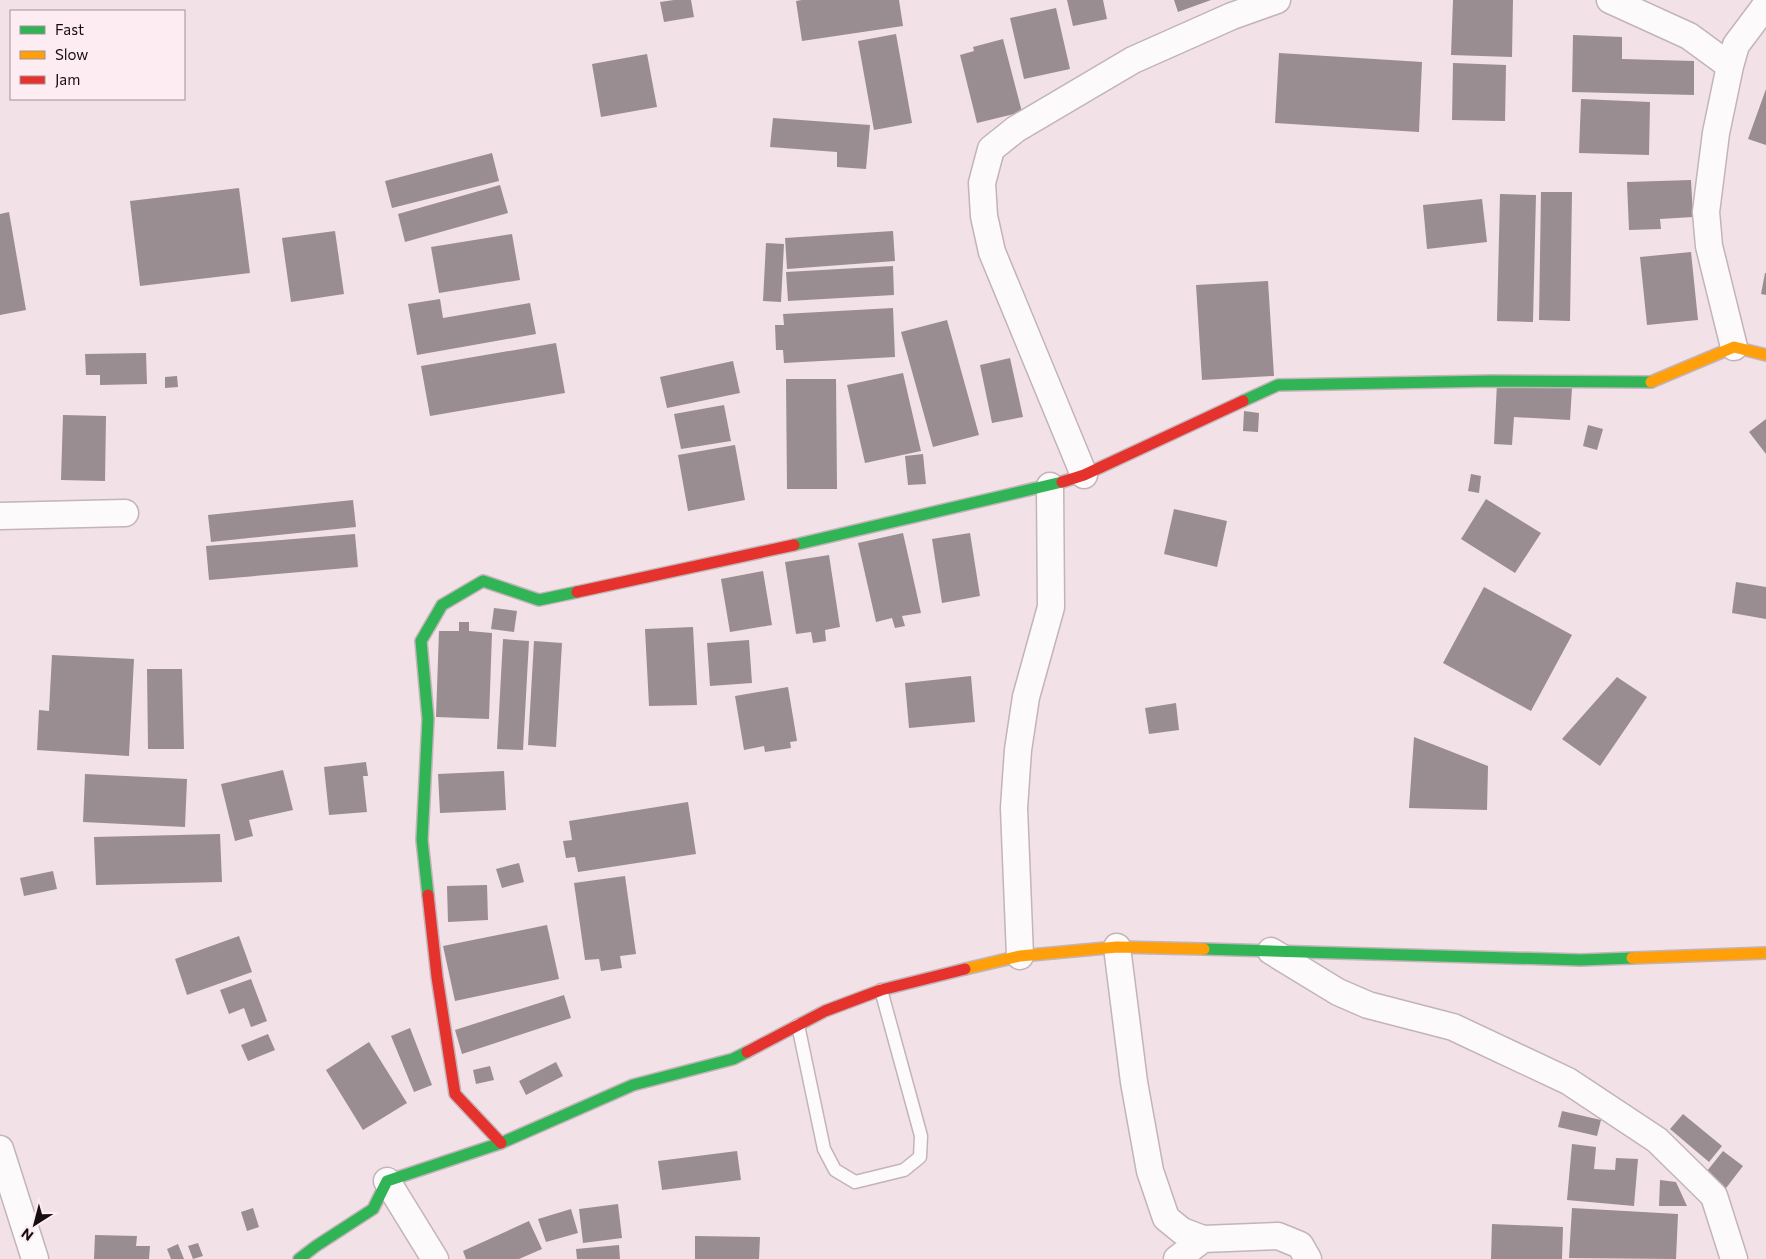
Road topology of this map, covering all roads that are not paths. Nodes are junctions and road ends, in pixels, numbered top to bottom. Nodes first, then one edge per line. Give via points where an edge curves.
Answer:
1 (1277, 0) edge
2 (1610, 0) edge
3 (1766, 5) edge
4 (1730, 66) junction
5 (1734, 347) junction
6 (1766, 355) edge
7 (1084, 475) junction
8 (1050, 486) junction
9 (125, 513) dead end
10 (0, 516) edge
11 (1117, 947) junction
12 (1271, 951) junction
13 (1766, 953) edge
14 (1020, 956) junction
15 (882, 990) junction
16 (798, 1025) junction
17 (501, 1143) junction
18 (0, 1149) edge
19 (387, 1182) junction
20 (1203, 1239) junction
21 (35, 1259) edge
22 (299, 1259) edge
23 (435, 1259) edge
24 (1177, 1259) edge
25 (1308, 1259) edge
26 (1734, 1259) edge

1 - 7 street via 1232,16 1133,60 1016,129 991,149 982,183 984,216 992,252
2 - 4 street via 1690,36
3 - 4 street via 1736,45
4 - 5 street via 1716,133 1706,212 1709,246
5 - 6 street
5 - 7 street via 1651,382 1278,385
7 - 8 street
8 - 14 street via 1051,607 1026,697 1014,808
8 - 17 street via 539,600 483,581 442,605 421,641 428,719 422,840 437,977 455,1094
9 - 10 street
11 - 12 street
11 - 14 street
11 - 20 street via 1134,1082 1150,1171 1166,1218 1182,1231
12 - 13 street via 1581,960
12 - 26 street via 1338,992 1368,1005 1453,1027 1576,1086 1657,1140 1714,1196
14 - 15 street
15 - 16 street via 825,1011
15 - 16 lane via 921,1136 920,1157 904,1170 855,1182 835,1170 824,1149
16 - 17 street via 733,1058 633,1084
17 - 19 street
18 - 21 street
19 - 22 street via 373,1209
19 - 23 street
20 - 24 street
20 - 25 street via 1278,1236 1300,1245

